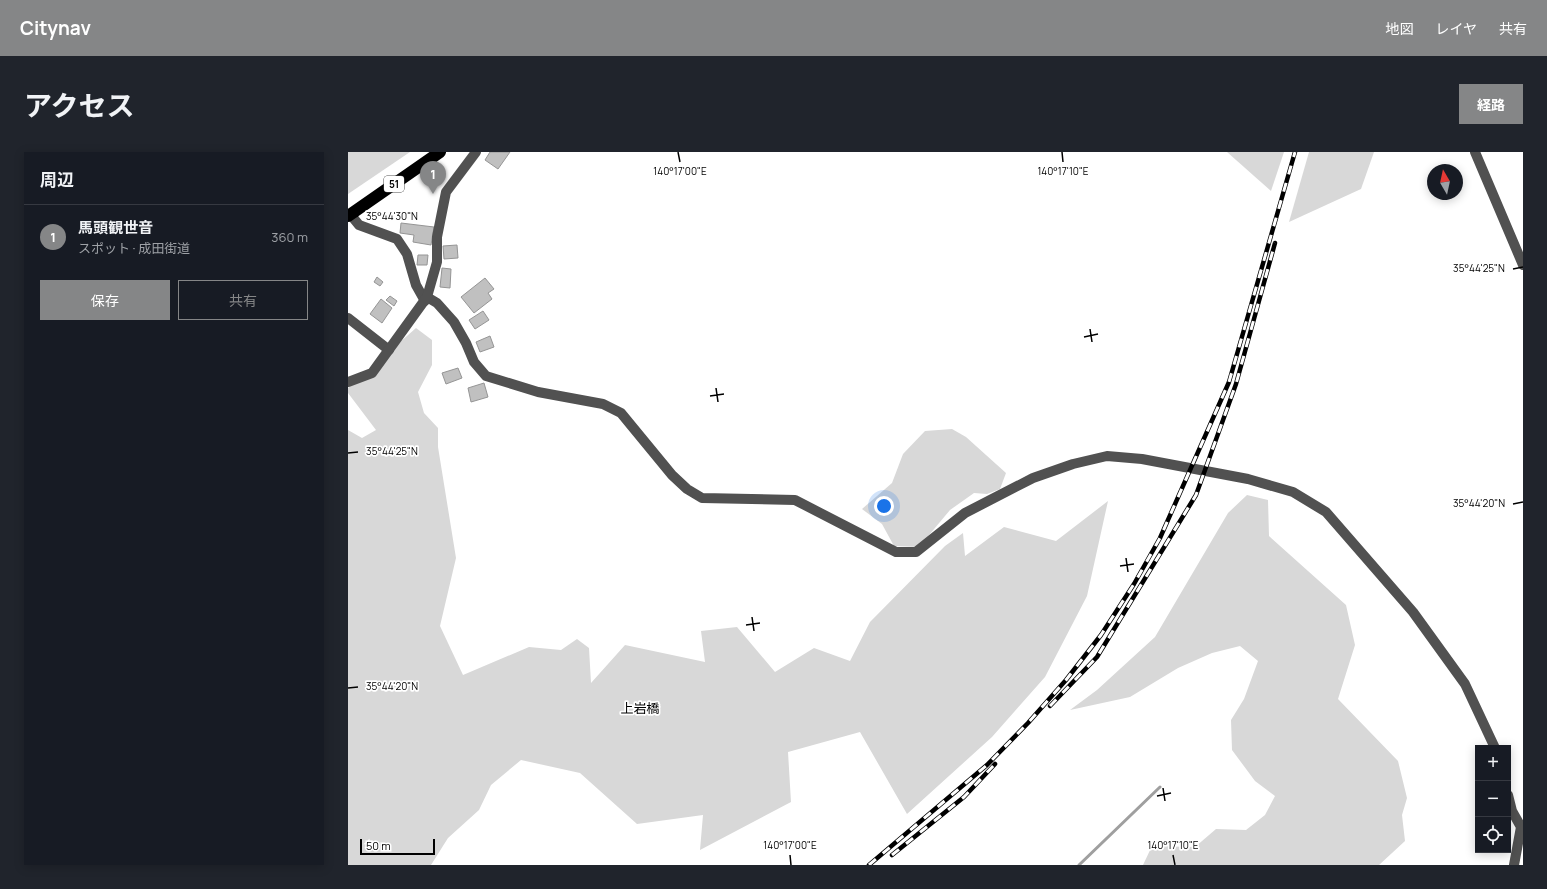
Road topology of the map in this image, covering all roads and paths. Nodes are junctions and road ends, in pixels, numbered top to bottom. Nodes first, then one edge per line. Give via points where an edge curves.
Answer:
1 (440, 152) edge
2 (476, 152) edge
3 (1475, 152) edge
4 (349, 215) edge
5 (1523, 265) edge
6 (426, 299) junction
7 (348, 318) edge
8 (389, 350) junction
9 (348, 382) edge
10 (1494, 745) edge
11 (1511, 807) edge
12 (1522, 827) edge
13 (1514, 865) edge

1 - 4 highway, 51
2 - 6 street via 446,192 437,237 437,262
3 - 5 street
4 - 6 street via 359,225 397,239 407,254 416,285
6 - 8 street
6 - 10 street via 437,303 454,322 474,362 486,376 538,392 602,404 621,413 672,475 702,498 795,500 896,552 916,552 965,513 1033,478 1106,456 1157,462 1248,479 1293,492 1326,512 1413,612 1461,678
7 - 8 street
8 - 9 street via 372,373
11 - 12 street
12 - 13 street

